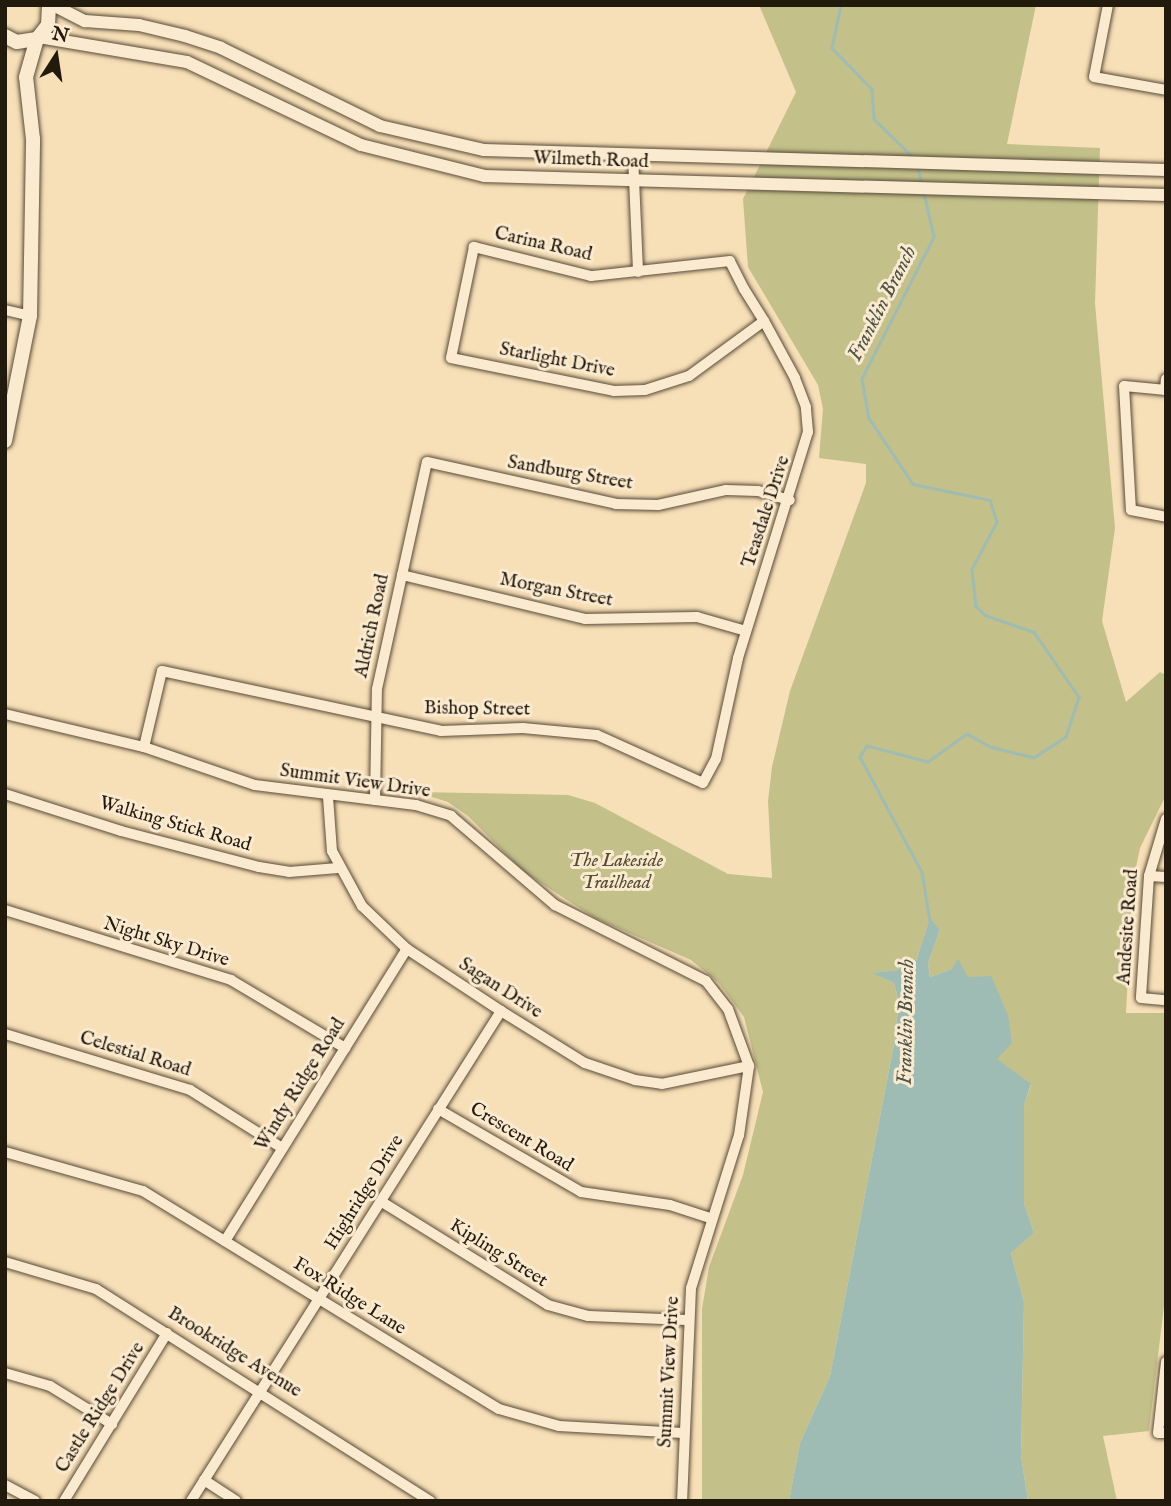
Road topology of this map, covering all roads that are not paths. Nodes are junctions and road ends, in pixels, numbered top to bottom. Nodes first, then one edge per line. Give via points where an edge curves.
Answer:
1 (51, 5) edge
2 (1108, 5) edge
3 (5, 36) edge
4 (38, 38) junction
5 (1166, 90) edge
6 (633, 156) junction
7 (1166, 170) edge
8 (633, 183) junction
9 (1166, 195) edge
10 (730, 261) joint
11 (638, 272) junction
12 (5, 310) edge
13 (30, 316) junction
14 (764, 321) junction
15 (451, 358) joint
16 (1165, 387) edge
17 (5, 441) edge
18 (427, 463) joint
19 (790, 500) junction
20 (1166, 517) edge
21 (402, 575) junction
22 (746, 631) junction
23 (5, 715) edge
24 (375, 720) junction
25 (144, 747) junction
26 (703, 783) joint
27 (5, 794) edge
28 (328, 797) junction
29 (375, 800) junction
30 (1166, 819) edge
31 (338, 868) junction
32 (1149, 876) junction
33 (1166, 877) edge
34 (5, 910) edge
35 (407, 949) junction
36 (1166, 1000) edge
37 (501, 1012) junction
38 (5, 1034) edge
39 (345, 1048) junction
40 (749, 1066) junction
41 (438, 1109) junction
42 (282, 1148) junction
43 (5, 1152) edge
44 (382, 1202) junction
45 (710, 1218) junction
46 (225, 1241) junction
47 (5, 1262) edge
48 (318, 1298) junction
49 (688, 1320) junction
50 (167, 1333) junction
51 (1166, 1362) edge
52 (5, 1373) edge
53 (261, 1391) junction
54 (112, 1424) junction
55 (683, 1433) junction
56 (1162, 1433) edge
57 (204, 1480) junction
58 (5, 1485) edge
59 (36, 1501) edge
60 (64, 1501) edge
61 (191, 1501) edge
62 (236, 1501) edge
63 (430, 1501) edge
64 (682, 1501) edge

1 - 4 main road via 48,25
1 - 6 street, Wilmeth Road via 85,21 162,30 221,48 347,113 407,134 484,150
2 - 5 street via 1094,77
3 - 4 main road via 17,42
4 - 8 street, Wilmeth Road via 187,62 338,135 406,159 484,176
4 - 13 main road via 26,77 33,139
6 - 7 street, Wilmeth Road
6 - 8 street
8 - 9 street, Wilmeth Road
8 - 11 street
10 - 11 street, Carina Road
10 - 14 street, Teasdale Drive
11 - 15 street, Carina Road via 591,276 474,247
12 - 13 street
13 - 17 main road
14 - 15 street, Starlight Drive via 689,376 645,390 614,391
14 - 19 street, Teasdale Drive via 806,407 808,432
16 - 20 street via 1124,386 1131,510
18 - 19 street, Sandburg Street via 616,504 658,505 726,490 758,491
18 - 21 street, Aldrich Road
19 - 22 street, Teasdale Drive
21 - 22 street, Morgan Street via 586,619 697,617
21 - 24 street, Aldrich Road via 377,689
22 - 26 street, Teasdale Drive via 716,759
23 - 25 street, Summit View Drive
24 - 25 street, Bishop Street via 162,671
24 - 26 street, Bishop Street via 440,731 523,727 597,735
24 - 29 street, Aldrich Road
25 - 28 street, Summit View Drive via 255,785
27 - 31 street, Walking Stick Road via 121,831 259,867 289,872
28 - 29 street, Summit View Drive
28 - 31 street, Sagan Drive via 329,833
29 - 40 street, Summit View Drive via 452,816 555,905 706,981 728,1009
30 - 32 street, Andesite Road
31 - 35 street, Sagan Drive via 362,906
32 - 33 street
32 - 36 street, Andesite Road via 1141,998
34 - 39 street, Night Sky Drive via 231,980
35 - 37 street, Sagan Drive
35 - 39 street, Windy Ridge Road
37 - 40 street, Sagan Drive via 585,1063 635,1080 673,1082
37 - 41 street, Highridge Drive
38 - 42 street, Celestial Road via 190,1090
39 - 42 street, Windy Ridge Road
40 - 45 street, Summit View Drive via 739,1135
41 - 44 street, Highridge Drive
41 - 45 street, Crescent Road via 581,1192 670,1205
42 - 46 street, Windy Ridge Road
43 - 46 street, Fox Ridge Lane via 143,1191
44 - 48 street, Highridge Drive
44 - 49 street, Kipling Street via 548,1305 589,1316
45 - 49 street, Summit View Drive via 698,1256
46 - 48 street, Fox Ridge Lane
47 - 50 street, Brookridge Avenue via 96,1289
48 - 53 street, Highridge Drive
48 - 55 street, Fox Ridge Lane via 499,1409 559,1426
49 - 55 street, Summit View Drive
50 - 53 street, Brookridge Avenue
50 - 54 street, Castle Ridge Drive
51 - 56 street
52 - 54 street via 50,1386
53 - 57 street, Highridge Drive
53 - 63 street, Brookridge Avenue
54 - 60 street, Castle Ridge Drive
55 - 64 street, Summit View Drive
57 - 61 street, Highridge Drive
57 - 62 street
58 - 59 street

